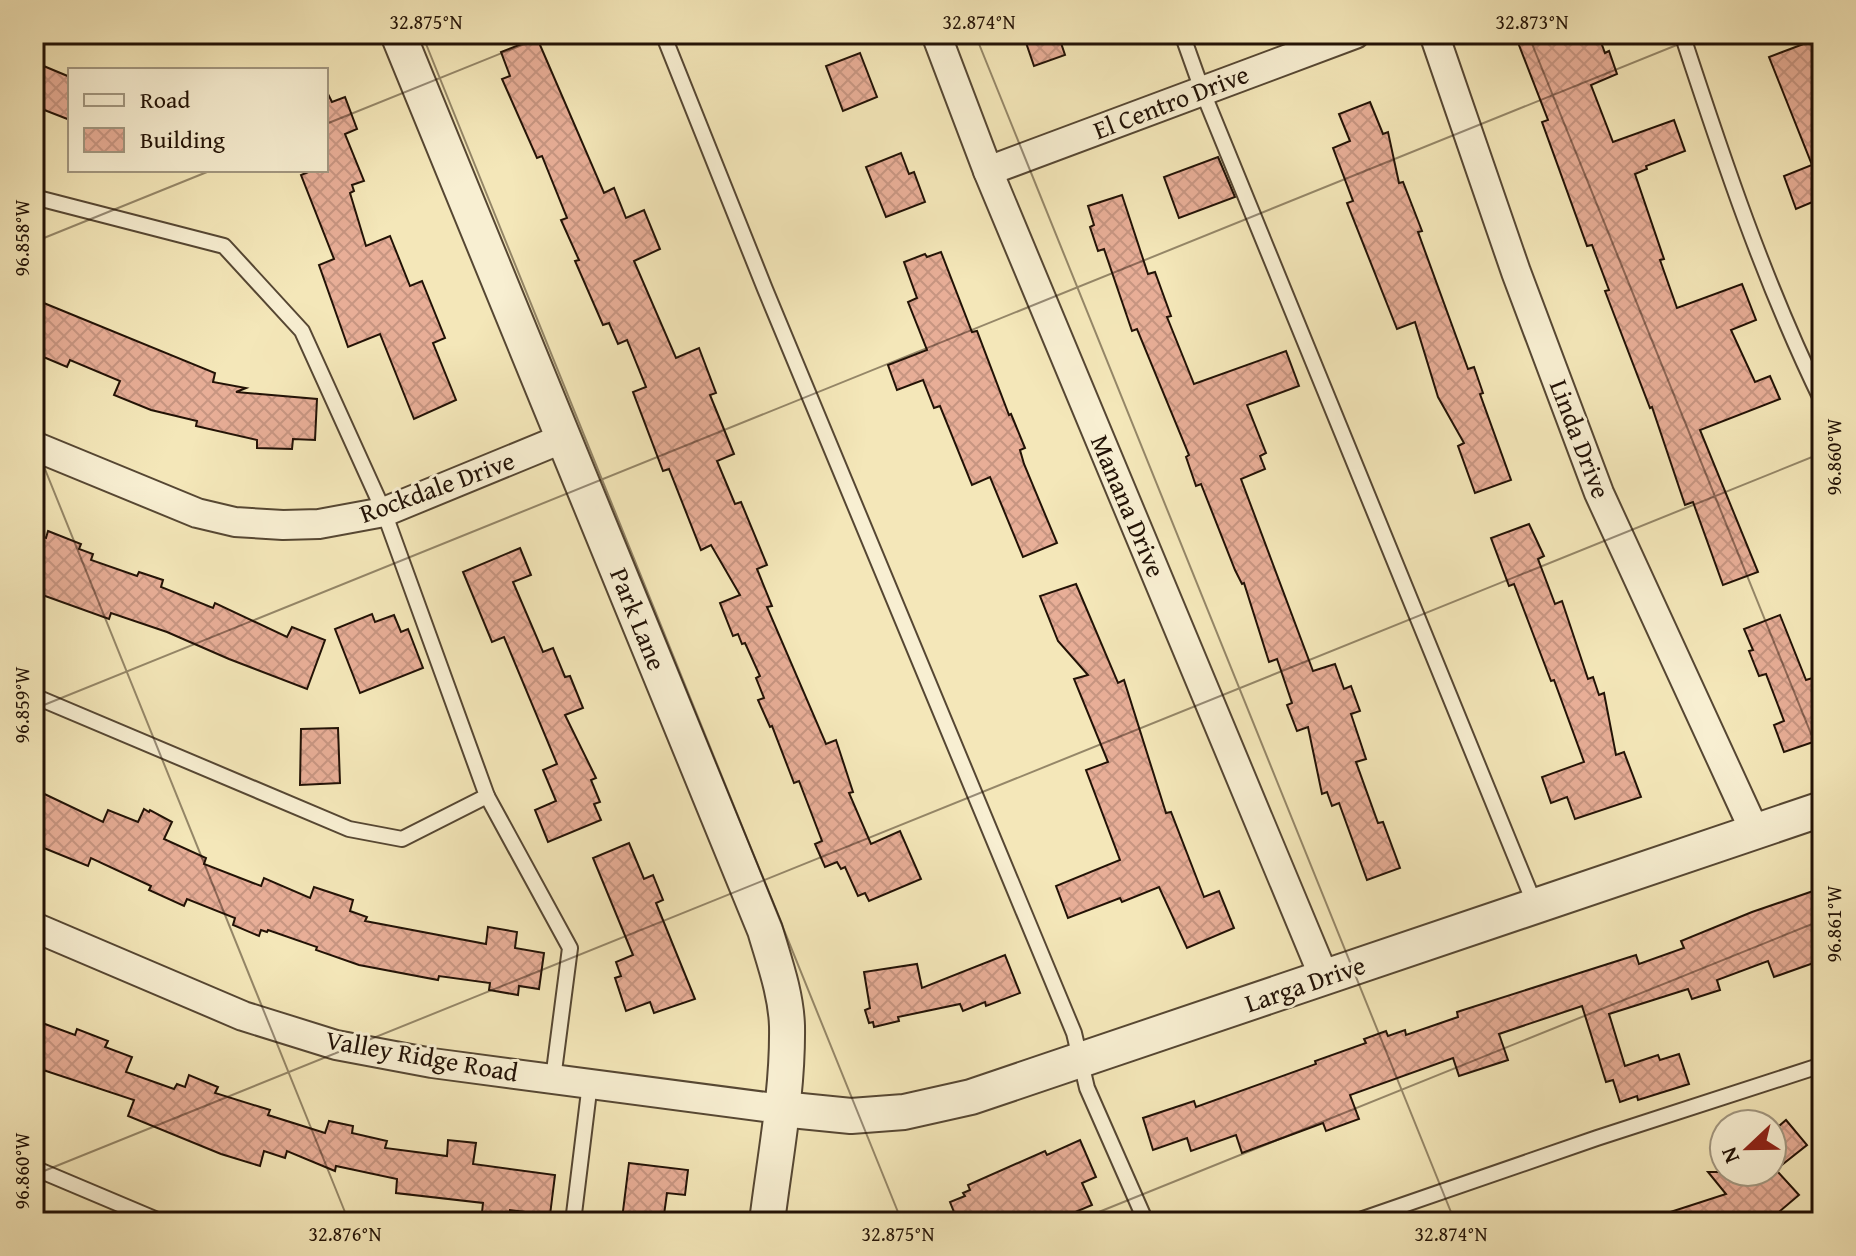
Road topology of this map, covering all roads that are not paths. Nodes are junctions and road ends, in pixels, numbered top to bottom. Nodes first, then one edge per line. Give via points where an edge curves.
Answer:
1 (398, 34) edge
2 (663, 34) edge
3 (936, 34) edge
4 (1182, 34) edge
5 (1355, 34) edge
6 (1434, 34) edge
7 (1682, 34) edge
8 (1202, 90) junction
9 (988, 171) junction
10 (34, 197) edge
11 (1822, 401) edge
12 (564, 438) junction
13 (34, 446) edge
14 (384, 512) junction
15 (34, 696) edge
16 (487, 796) junction
17 (1822, 809) edge
18 (1755, 832) junction
19 (1536, 906) junction
20 (34, 927) edge
21 (1324, 977) junction
22 (1081, 1060) junction
23 (1822, 1065) edge
24 (553, 1079) junction
25 (590, 1083) junction
26 (781, 1109) junction
27 (34, 1168) edge
28 (162, 1222) edge
29 (573, 1222) edge
30 (767, 1222) edge
31 (1146, 1222) edge
32 (1354, 1222) edge

1 - 12 street, Park Lane
2 - 22 lane
3 - 9 street, Manana Drive
4 - 8 lane
5 - 8 street, El Centro Drive
6 - 18 street, Linda Drive via 1599,493
7 - 11 lane via 1741,211 1788,332
8 - 9 street, El Centro Drive
8 - 19 lane
9 - 21 street, Manana Drive
10 - 14 lane via 224,246 302,331
12 - 14 street, Rockdale Drive
12 - 26 street, Park Lane via 765,930 787,1024
13 - 14 street, Rockdale Drive via 197,513 235,522 319,524
14 - 16 lane
15 - 16 lane via 349,829 402,839
16 - 24 lane via 570,948
17 - 18 street, Larga Drive
18 - 19 street, Larga Drive
19 - 21 street, Larga Drive
20 - 24 street, Valley Ridge Road via 243,1016 336,1045
21 - 22 street, Larga Drive
22 - 26 street, Larga Drive via 971,1097 904,1112 851,1116
22 - 31 lane via 1087,1088
23 - 32 lane
24 - 25 street, Valley Ridge Road
25 - 26 street, Valley Ridge Road
25 - 29 lane
26 - 30 street, Park Lane
27 - 28 lane

